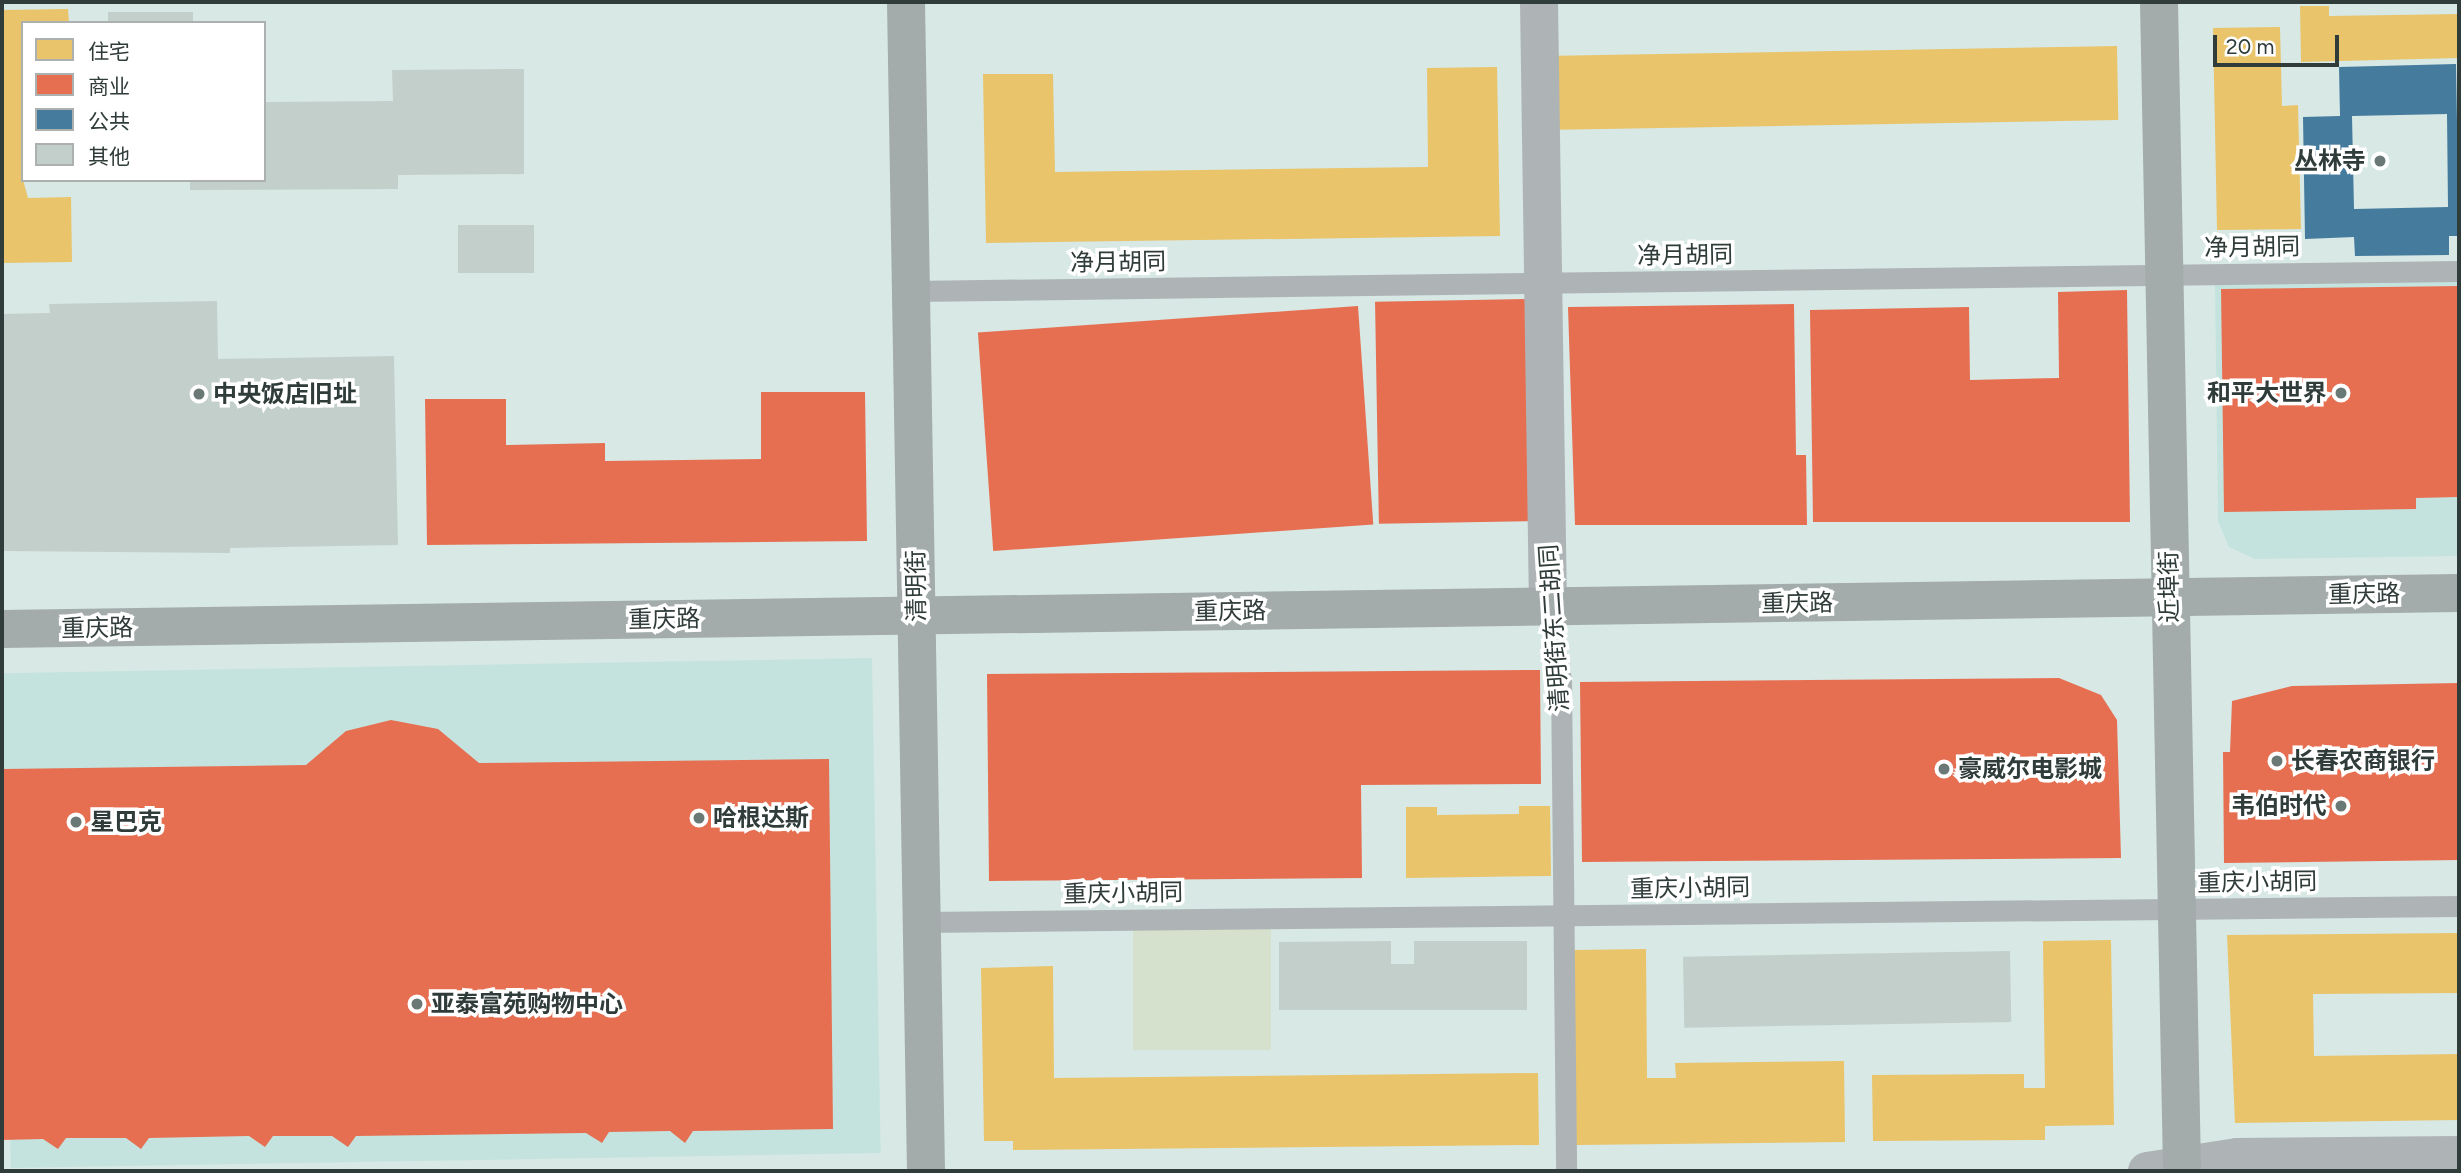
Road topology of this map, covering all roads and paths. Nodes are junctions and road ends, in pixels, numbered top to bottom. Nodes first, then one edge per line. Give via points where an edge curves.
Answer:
1 (906, 2) edge
2 (1539, 2) edge
3 (2159, 2) edge
4 (2459, 271) edge
5 (2164, 275) junction
6 (1543, 283) junction
7 (911, 291) junction
8 (2459, 593) edge
9 (2170, 597) junction
10 (1548, 606) junction
11 (917, 615) junction
12 (2, 629) edge
13 (2459, 906) edge
14 (2175, 909) junction
15 (1564, 915) junction
16 (922, 922) junction
17 (2459, 1155) edge
18 (2170, 1170) edge
19 (926, 1171) edge
20 (1566, 1171) edge

1 - 7 main road, 清明街
2 - 6 street, 清明街东二胡同
3 - 5 main road, 近埠街
4 - 5 lane, 净月胡同
5 - 6 lane, 净月胡同
5 - 9 main road, 近埠街
6 - 7 lane, 净月胡同
6 - 10 street, 清明街东二胡同
7 - 11 main road, 清明街
8 - 9 main road, 重庆路
9 - 10 main road, 重庆路
9 - 14 main road, 近埠街
10 - 11 main road, 重庆路
10 - 15 lane, 清明街东二胡同 via 1561,680
11 - 12 main road, 重庆路
11 - 16 main road, 清明街
13 - 14 lane, 重庆小胡同
14 - 15 lane, 重庆小胡同
14 - 18 main road, 近埠街
15 - 16 lane, 重庆小胡同
15 - 20 lane, 清明街东二胡同
16 - 19 main road, 清明街
17 - 18 street via 2237,1157

